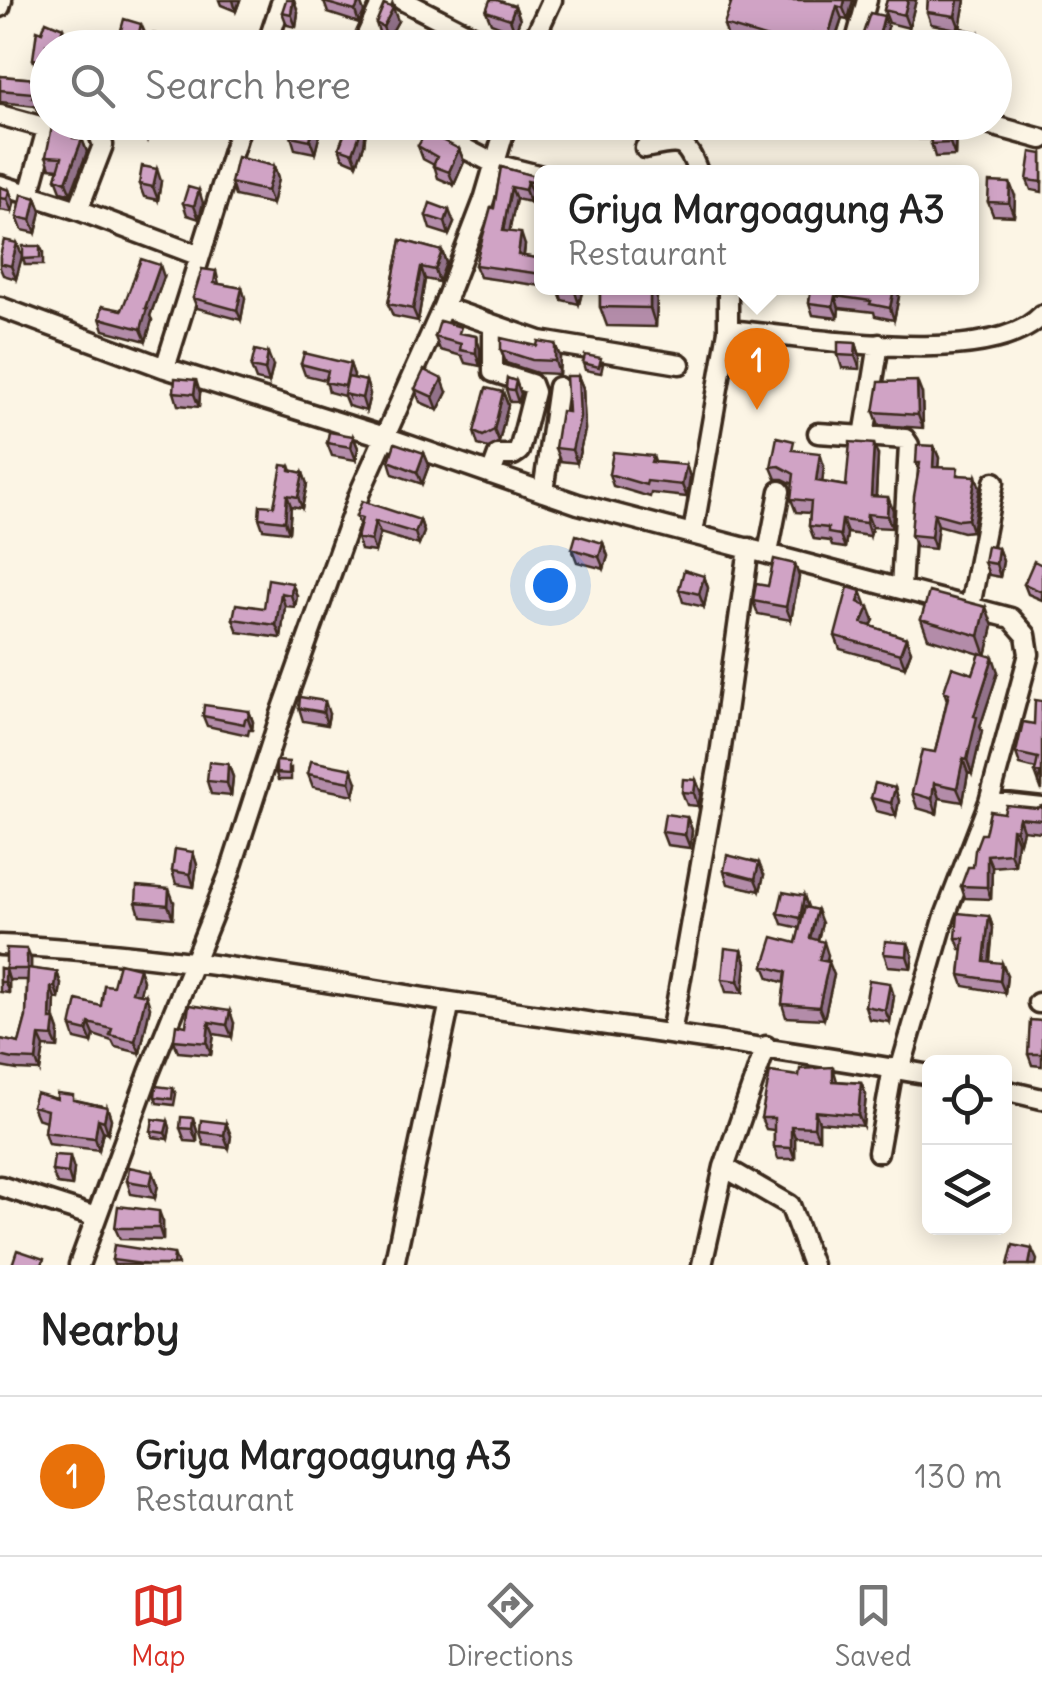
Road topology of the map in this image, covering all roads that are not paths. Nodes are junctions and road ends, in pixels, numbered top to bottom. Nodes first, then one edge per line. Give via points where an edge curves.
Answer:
1 (2, 0) edge
2 (282, 0) edge
3 (383, 0) edge
4 (402, 0) edge
5 (552, 0) edge
6 (866, 0) edge
7 (0, 7) edge
8 (272, 30) edge
9 (370, 30) edge
10 (461, 30) edge
11 (538, 30) edge
12 (858, 30) edge
13 (0, 114) edge
14 (30, 121) edge
15 (1012, 131) edge
16 (1042, 139) edge
17 (44, 140) edge
18 (101, 140) edge
19 (236, 140) edge
20 (448, 140) edge
21 (502, 140) edge
22 (645, 148) dead end
23 (495, 164) junction
24 (695, 165) edge
25 (534, 174) edge
26 (0, 185) edge
27 (29, 196) junction
28 (78, 210) junction
29 (200, 256) junction
30 (728, 295) edge
31 (443, 307) junction
32 (0, 308) edge
33 (1042, 315) edge
34 (493, 325) junction
35 (728, 330) junction
36 (878, 344) junction
37 (680, 364) dead end
38 (164, 368) junction
39 (558, 387) dead end
40 (818, 434) dead end
41 (864, 436) junction
42 (385, 438) junction
43 (491, 474) junction
44 (994, 482) dead end
45 (780, 491) dead end
46 (543, 492) junction
47 (693, 533) junction
48 (749, 548) junction
49 (768, 553) junction
50 (901, 588) junction
51 (970, 606) junction
52 (1042, 627) edge
53 (1029, 645) junction
54 (989, 802) junction
55 (1042, 808) edge
56 (0, 944) edge
57 (193, 960) junction
58 (450, 1002) junction
59 (671, 1034) junction
60 (766, 1046) junction
61 (897, 1069) junction
62 (922, 1074) edge
63 (1012, 1092) edge
64 (1042, 1099) edge
65 (878, 1152) dead end
66 (724, 1167) junction
67 (0, 1186) edge
68 (96, 1217) junction
69 (79, 1265) edge
70 (394, 1265) edge
71 (702, 1265) edge
72 (812, 1265) edge

1 - 7 street
2 - 8 street
3 - 9 street
4 - 10 street
5 - 11 street
6 - 12 street
13 - 14 street
15 - 16 street
17 - 27 street
18 - 28 street
19 - 29 street
20 - 23 street
21 - 23 street
22 - 24 street via 681,143
23 - 25 street
23 - 31 street
26 - 27 street
27 - 28 street
28 - 29 street
29 - 38 street
30 - 35 street
31 - 34 street
31 - 42 street
32 - 38 street
33 - 36 street via 1000,340
34 - 37 street via 562,346
34 - 43 street via 493,372 531,384 534,392 519,451 498,455
35 - 36 street
35 - 47 street
36 - 41 street
38 - 42 street
39 - 46 street
40 - 41 street
41 - 50 street via 910,445
42 - 43 street
42 - 57 street
43 - 46 street
44 - 51 street
45 - 49 street
46 - 47 street
47 - 48 street
48 - 49 street
48 - 59 street
49 - 50 street
50 - 51 street
51 - 53 street via 1012,618
52 - 53 street
53 - 54 street
54 - 55 street
54 - 61 street
56 - 57 street
57 - 58 street
57 - 68 street
58 - 59 street
58 - 70 street
59 - 60 street
60 - 61 street
60 - 66 street
61 - 62 street
61 - 65 street
63 - 64 street
66 - 71 street
66 - 72 street via 790,1206
67 - 68 street
68 - 69 street

